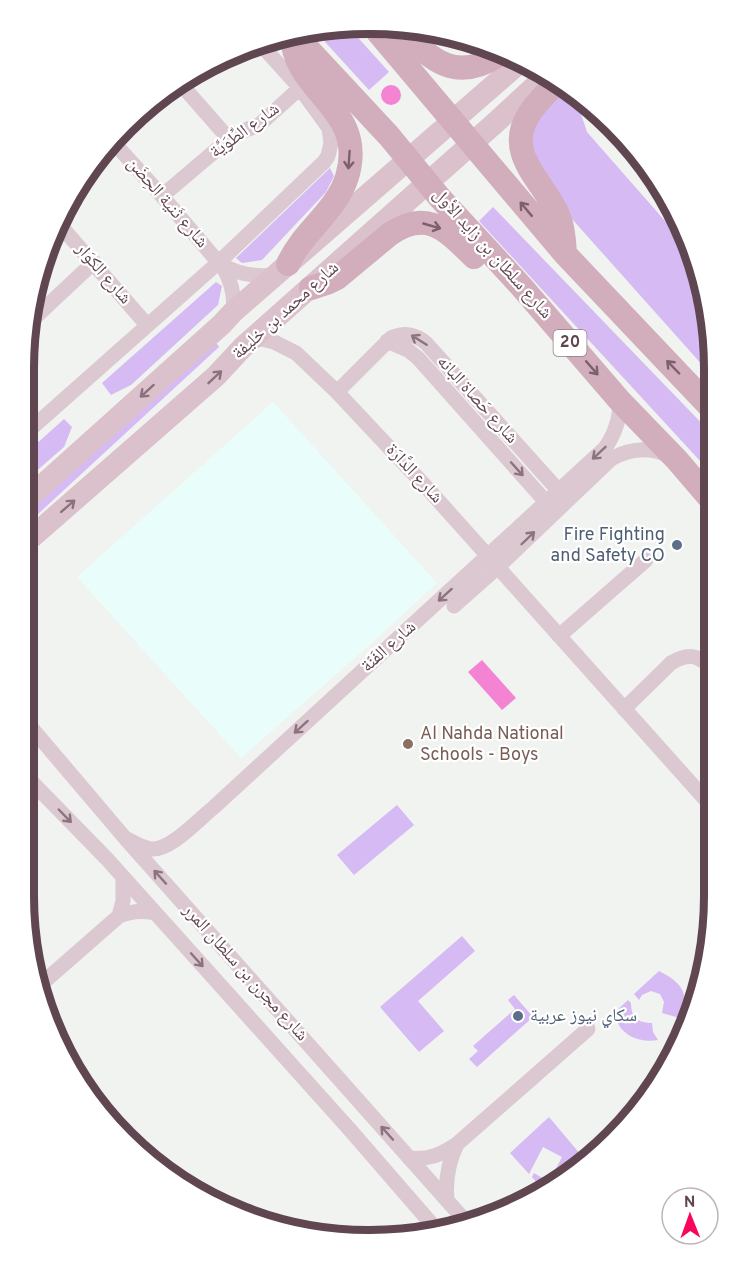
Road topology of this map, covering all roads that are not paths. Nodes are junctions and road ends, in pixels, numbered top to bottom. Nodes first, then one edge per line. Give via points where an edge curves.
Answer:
1 (380, 34) edge
2 (409, 37) edge
3 (300, 42) edge
4 (294, 43) edge
5 (267, 50) edge
6 (493, 58) edge
7 (514, 68) edge
8 (540, 81) edge
9 (300, 88) junction
10 (186, 89) edge
11 (551, 89) edge
12 (452, 121) junction
13 (229, 139) junction
14 (471, 144) junction
15 (118, 148) edge
16 (408, 159) junction
17 (428, 183) junction
18 (366, 195) junction
19 (162, 196) junction
20 (386, 220) junction
21 (65, 230) edge
22 (565, 254) junction
23 (94, 262) junction
24 (219, 262) junction
25 (281, 269) junction
26 (519, 285) junction
27 (311, 288) junction
28 (233, 312) junction
29 (39, 313) edge
30 (147, 325) junction
31 (252, 340) junction
32 (387, 341) junction
33 (337, 392) junction
34 (620, 401) junction
35 (704, 401) edge
36 (34, 426) edge
37 (673, 458) junction
38 (558, 490) junction
39 (704, 492) edge
40 (34, 493) edge
41 (546, 502) junction
42 (34, 535) edge
43 (646, 560) dead end
44 (493, 561) junction
45 (453, 606) dead end
46 (559, 636) junction
47 (704, 661) edge
48 (624, 709) junction
49 (34, 731) edge
50 (34, 784) edge
51 (704, 798) edge
52 (125, 838) junction
53 (123, 878) junction
54 (155, 913) junction
55 (118, 916) junction
56 (46, 980) edge
57 (588, 1029) dead end
58 (457, 1144) junction
59 (409, 1158) junction
60 (443, 1195) junction
61 (417, 1206) junction
62 (461, 1216) edge
63 (431, 1223) edge

1 - 12 main road
2 - 6 main road via 436,61 448,65 470,67
3 - 16 main road, شارع سلطان بن زايد الأول / 20
4 -> 25 main road via 300,67 340,117 348,136 350,157 336,199
5 - 9 street
7 - 12 main road, شارع محمد بن خليفة
8 - 14 main road, شارع محمد بن خليفة
9 - 13 street, شارع الطِّوَيَّة via 259,125
9 - 24 street via 329,128 328,156
10 - 13 street
11 - 22 main road via 528,116 521,150 559,218
12 - 14 main road
12 - 16 main road, شارع محمد بن خليفة
13 - 19 street, شارع الطِّوَيَّة
14 - 17 main road, شارع محمد بن خليفة
22 -> 14 main road
15 - 19 street, شارع ثَنية الحِضَن
16 - 17 main road, شارع سلطان بن زايد الأول / 20
16 - 18 main road, شارع محمد بن خليفة
17 - 20 main road, شارع محمد بن خليفة
17 - 26 main road, شارع سلطان بن زايد الأول / 20
18 - 20 main road via 384,198 389,208
18 - 25 main road, شارع محمد بن خليفة
19 - 24 street, شارع ثَنية الحِضَن
20 - 27 main road, شارع محمد بن خليفة
21 - 23 street, شارع الكوَار
35 -> 22 main road
23 - 29 street
23 - 30 street, شارع الكوَار
24 - 25 street, شارع ثَنية الحِضَن via 250,275
24 - 28 street, شارع ثَنية الحِضَن via 232,285
24 - 30 street
25 - 28 main road, شارع محمد بن خليفة
27 -> 26 main road via 337,278 399,228 419,223 445,230 495,275
26 -> 34 main road, شارع سلطان بن زايد الأول / 20
27 - 31 main road, شارع محمد بن خليفة
28 -> 40 main road, شارع محمد بن خليفة
30 - 36 street
31 - 33 street, شارع الدَّارَة via 286,347
42 -> 31 main road, شارع محمد بن خليفة
32 - 33 street
38 -> 32 street, شارع حَصاة البانه via 419,337 397,335
32 -> 41 street, شارع حَصاة البانه via 418,358
33 - 44 street, شارع الدَّارَة
34 - 37 main road, شارع سلطان بن زايد الأول / 20
34 -> 38 street, شارع الفَنّة via 618,421 605,448
37 - 39 main road, شارع سلطان بن زايد الأول / 20
44 -> 37 street, شارع الفَنّة via 611,459 642,449
38 - 41 street, شارع الفَنّة
41 - 44 street, شارع الفَنّة
43 - 46 street
44 - 45 street, شارع الفَنّة
44 - 46 street, شارع الدَّارَة
44 -> 52 street, شارع الفَنّة via 173,842 154,850
46 - 48 street, شارع الدَّارَة
47 - 48 street via 678,658
48 - 51 street, شارع الدَّارَة
49 - 52 street, شارع مجرن بن سلطان المرر
50 -> 53 street, شارع مجرن بن سلطان المرر
59 -> 52 street, شارع مجرن بن سلطان المرر
53 - 54 street, شارع مجرن بن سلطان المرر
53 - 55 street
54 - 55 street via 133,911
54 -> 61 street, شارع مجرن بن سلطان المرر
55 - 56 street
57 - 58 street
58 - 59 street via 430,1158
58 - 60 street
59 - 60 street, شارع مجرن بن سلطان المرر
60 - 61 street
60 - 62 street, شارع مجرن بن سلطان المرر
61 - 63 street, شارع مجرن بن سلطان المرر

